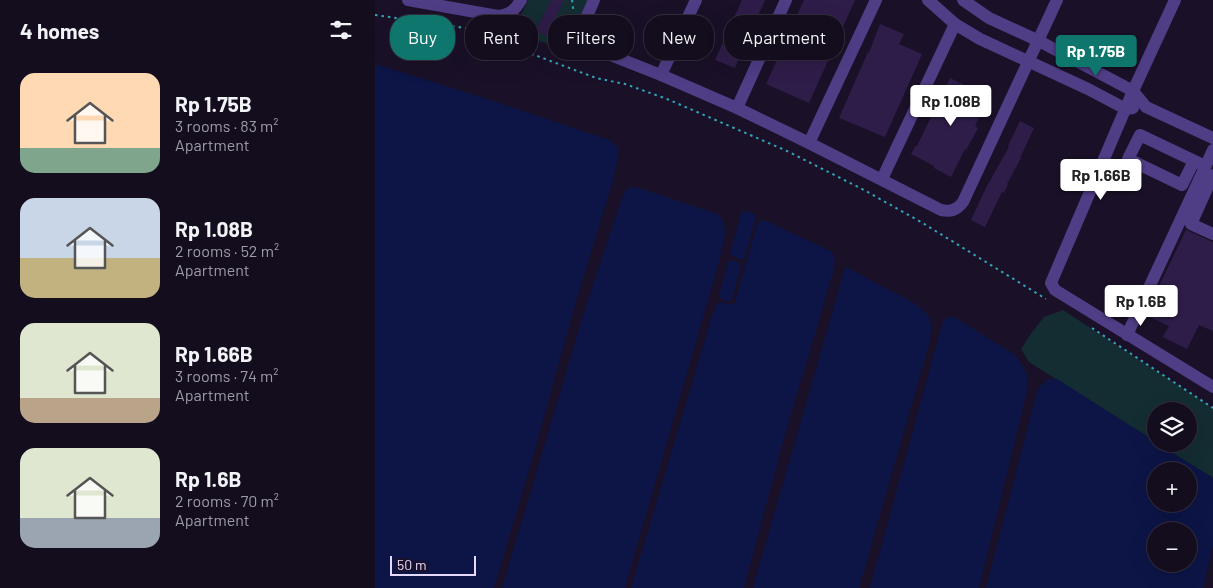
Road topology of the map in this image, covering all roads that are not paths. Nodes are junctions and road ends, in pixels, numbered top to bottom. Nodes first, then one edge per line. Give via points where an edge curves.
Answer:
1 (408, 0) edge
2 (521, 0) edge
3 (594, 0) edge
4 (696, 0) edge
5 (786, 0) edge
6 (876, 0) edge
7 (928, 0) edge
8 (1057, 0) edge
9 (1175, 0) edge
10 (965, 1) edge
11 (955, 24) junction
12 (1039, 41) junction
13 (1029, 61) junction
14 (661, 76) junction
15 (1133, 91) junction
16 (1146, 107) junction
17 (737, 108) junction
18 (1126, 109) junction
19 (1213, 138) edge
20 (809, 143) junction
21 (1213, 150) edge
22 (1204, 167) edge
23 (882, 179) junction
24 (1213, 234) edge
25 (1127, 334) junction
26 (1212, 385) edge

1 - 2 street via 498,16 512,12
3 - 14 street via 583,25 585,40 595,49
4 - 14 street
5 - 17 street
6 - 20 street
7 - 11 street
8 - 12 street
9 - 15 street
10 - 12 street via 989,18
11 - 13 street
11 - 23 street
12 - 13 street
12 - 15 street
13 - 18 street
13 - 23 street via 963,202 956,210 941,210
14 - 17 street
15 - 16 street
15 - 18 street
16 - 18 street
16 - 19 street
17 - 20 street
18 - 25 street via 1051,283 1055,290
20 - 23 street
21 - 22 street
22 - 22 street via 1140,135 1128,159 1182,185
22 - 24 street via 1191,224
22 - 25 street
25 - 26 street

